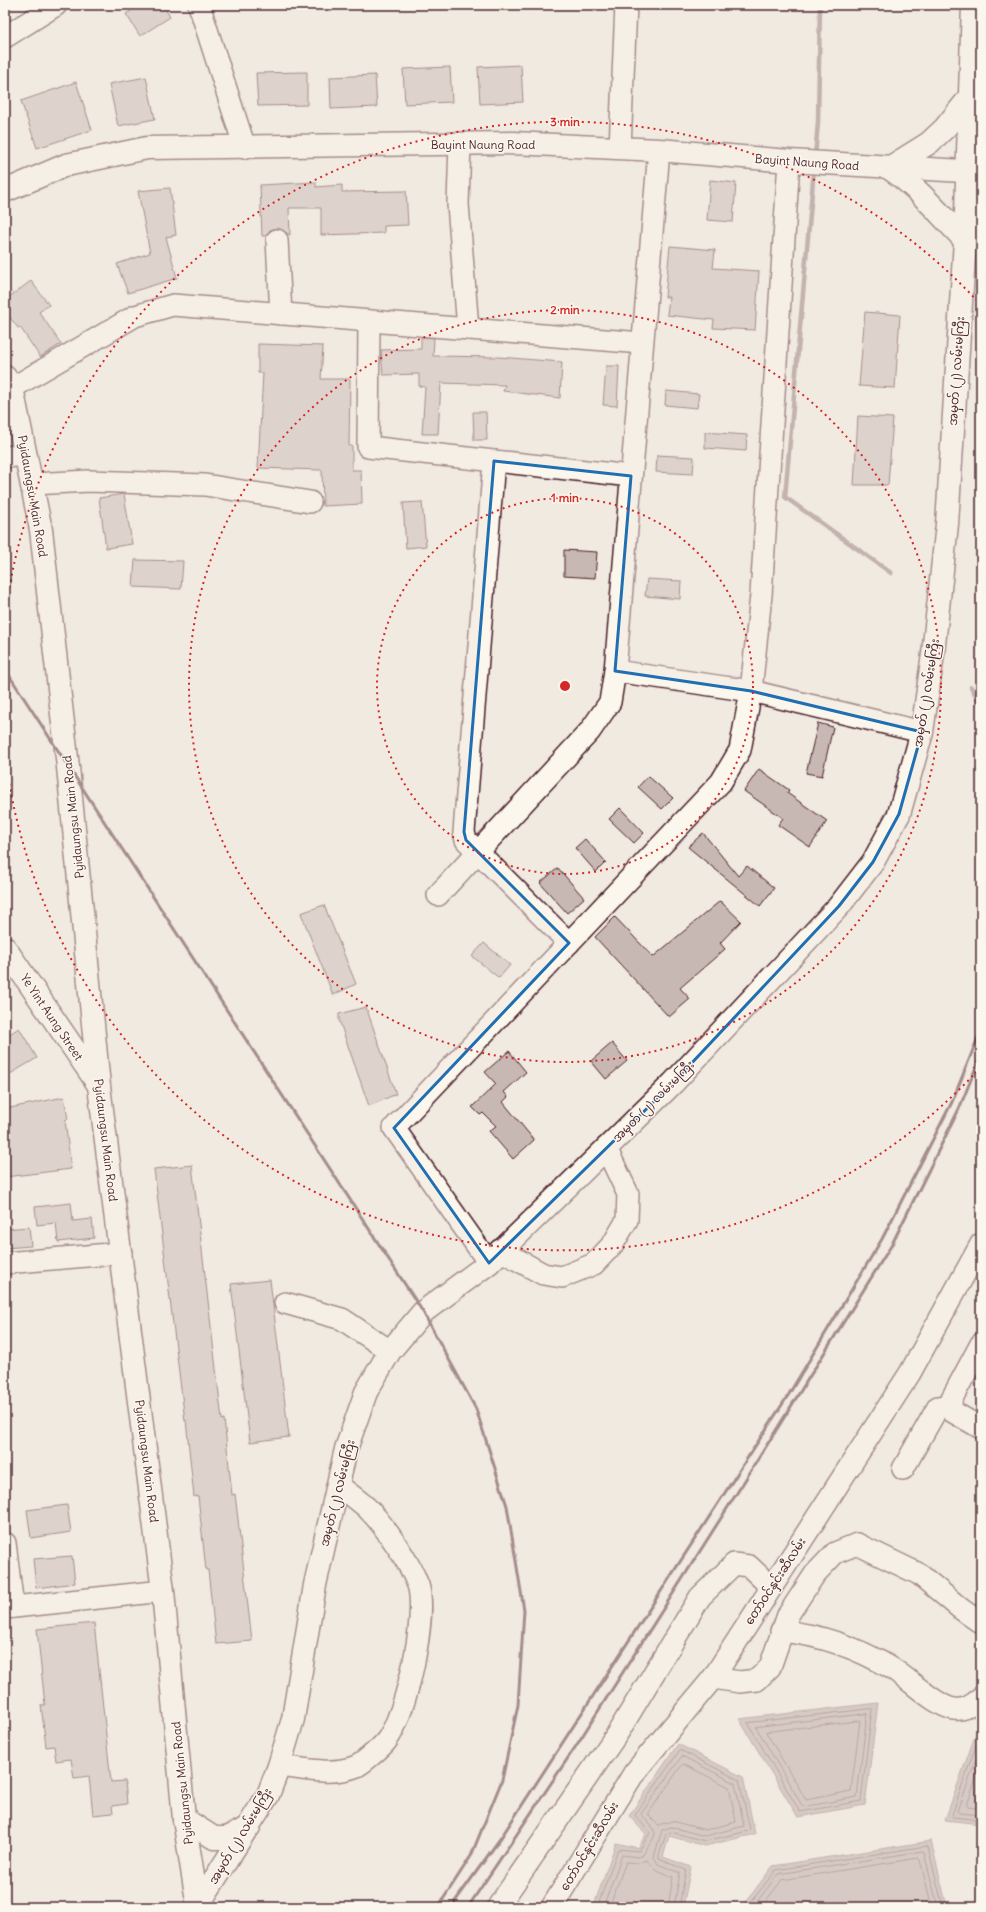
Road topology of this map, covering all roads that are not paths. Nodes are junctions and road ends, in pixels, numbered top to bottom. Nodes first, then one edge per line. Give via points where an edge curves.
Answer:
1 (56, 5) edge
2 (199, 5) edge
3 (626, 5) edge
4 (973, 5) edge
5 (5, 37) edge
6 (976, 104) edge
7 (460, 143) junction
8 (245, 148) junction
9 (620, 148) junction
10 (659, 150) junction
11 (789, 161) junction
12 (890, 168) junction
13 (974, 171) edge
14 (5, 191) edge
15 (981, 224) edge
16 (277, 240) dead end
17 (965, 240) junction
18 (281, 314) junction
19 (369, 321) junction
20 (468, 329) junction
21 (642, 343) junction
22 (8, 382) edge
23 (15, 456) edge
24 (494, 461) junction
25 (631, 476) junction
26 (32, 484) junction
27 (310, 502) dead end
28 (615, 671) junction
29 (751, 691) junction
30 (922, 732) junction
31 (478, 852) junction
32 (438, 895) dead end
33 (569, 943) junction
34 (5, 948) edge
35 (99, 1086) junction
36 (606, 1148) junction
37 (981, 1244) edge
38 (121, 1253) junction
39 (494, 1257) junction
40 (5, 1263) edge
41 (285, 1303) dead end
42 (981, 1344) edge
43 (390, 1351) junction
44 (951, 1406) junction
45 (981, 1428) edge
46 (903, 1469) dead end
47 (338, 1484) junction
48 (5, 1543) edge
49 (771, 1587) junction
50 (163, 1591) junction
51 (9, 1608) edge
52 (981, 1623) edge
53 (781, 1631) junction
54 (713, 1678) junction
55 (981, 1697) edge
56 (279, 1766) junction
57 (184, 1819) junction
58 (249, 1827) junction
59 (499, 1905) dead end
60 (198, 1907) edge
61 (552, 1907) edge

1 - 5 street
2 - 8 street
3 - 9 street
4 - 6 main road
6 - 12 main road via 929,143
6 - 13 main road, အမှတ် (၂) လမ်းမကြီး
7 - 8 main road, Bayint Naung Road
7 - 9 main road, Bayint Naung Road
7 - 20 street via 458,204
8 - 14 main road, Bayint Naung Road via 147,148 66,166
9 - 10 main road, Bayint Naung Road
10 - 11 main road, Bayint Naung Road
10 - 21 street
11 - 12 main road, Bayint Naung Road
11 - 29 street via 760,595
12 - 13 main road, Bayint Naung Road
12 - 17 main road via 909,181
13 - 17 main road, အမှတ် (၂) လမ်းမကြီး
15 - 17 main road
16 - 18 street
17 - 30 main road, အမှတ် (၂) လမ်းမကြီး via 946,524
18 - 19 street
18 - 22 street via 173,305 135,316
19 - 20 street
19 - 24 street via 368,447
20 - 21 street
21 - 25 street
22 - 23 main road, Pyidaungsu Main Road
23 - 26 main road, Pyidaungsu Main Road
24 - 25 street
24 - 31 street via 464,832 466,840
25 - 28 street
26 - 27 street via 89,481 205,485
26 - 35 main road, Pyidaungsu Main Road via 41,530 68,767
28 - 29 street
28 - 31 street via 610,702 590,731
29 - 30 street
29 - 33 street via 740,750 721,782
30 - 36 main road, အမှတ် (၂) လမ်းမကြီး via 899,814 873,862 839,906 812,935 673,1083
31 - 32 street
31 - 33 street
33 - 39 street via 394,1128
34 - 35 main road, Ye Yint Aung Street
35 - 38 main road, Pyidaungsu Main Road
36 - 39 main road, အမှတ် (၂) လမ်းမကြီး
36 - 39 street via 628,1194 627,1220 613,1244 594,1264 562,1277 543,1274
37 - 49 street, တော်ဝင်နှင်းဆီလမ်း via 910,1373
38 - 40 street
38 - 50 main road, Pyidaungsu Main Road
39 - 43 main road, အမှတ် (၂) လမ်းမကြီး via 423,1312
41 - 43 street via 342,1319
42 - 44 street via 950,1402
43 - 47 main road, အမှတ် (၂) လမ်းမကြီး via 366,1392 346,1449
44 - 45 street via 953,1412
44 - 46 street via 938,1407
47 - 56 main road, အမှတ် (၂) လမ်းမကြီး via 316,1585 293,1719
47 - 56 street via 367,1508 402,1552 418,1586 422,1612 414,1658 402,1710 387,1741 358,1765 331,1772
48 - 51 street
49 - 54 street, တော်ဝင်နှင်းဆီလမ်း
49 - 59 street via 749,1566 734,1564 700,1597 617,1734
50 - 51 street
50 - 57 main road, Pyidaungsu Main Road
52 - 53 street via 919,1574 858,1544 835,1553 815,1574 788,1615
53 - 54 street via 770,1667 757,1680 740,1682
53 - 55 street via 833,1640 861,1651 894,1670 942,1705 955,1709 967,1708
54 - 61 street, တော်ဝင်နှင်းဆီလမ်း via 634,1773
56 - 58 main road, အမှတ် (၂) လမ်းမကြီး via 268,1795
57 - 58 main road via 214,1838 226,1838
57 - 60 main road, Pyidaungsu Main Road
58 - 60 main road, အမှတ် (၂) လမ်းမကြီး

